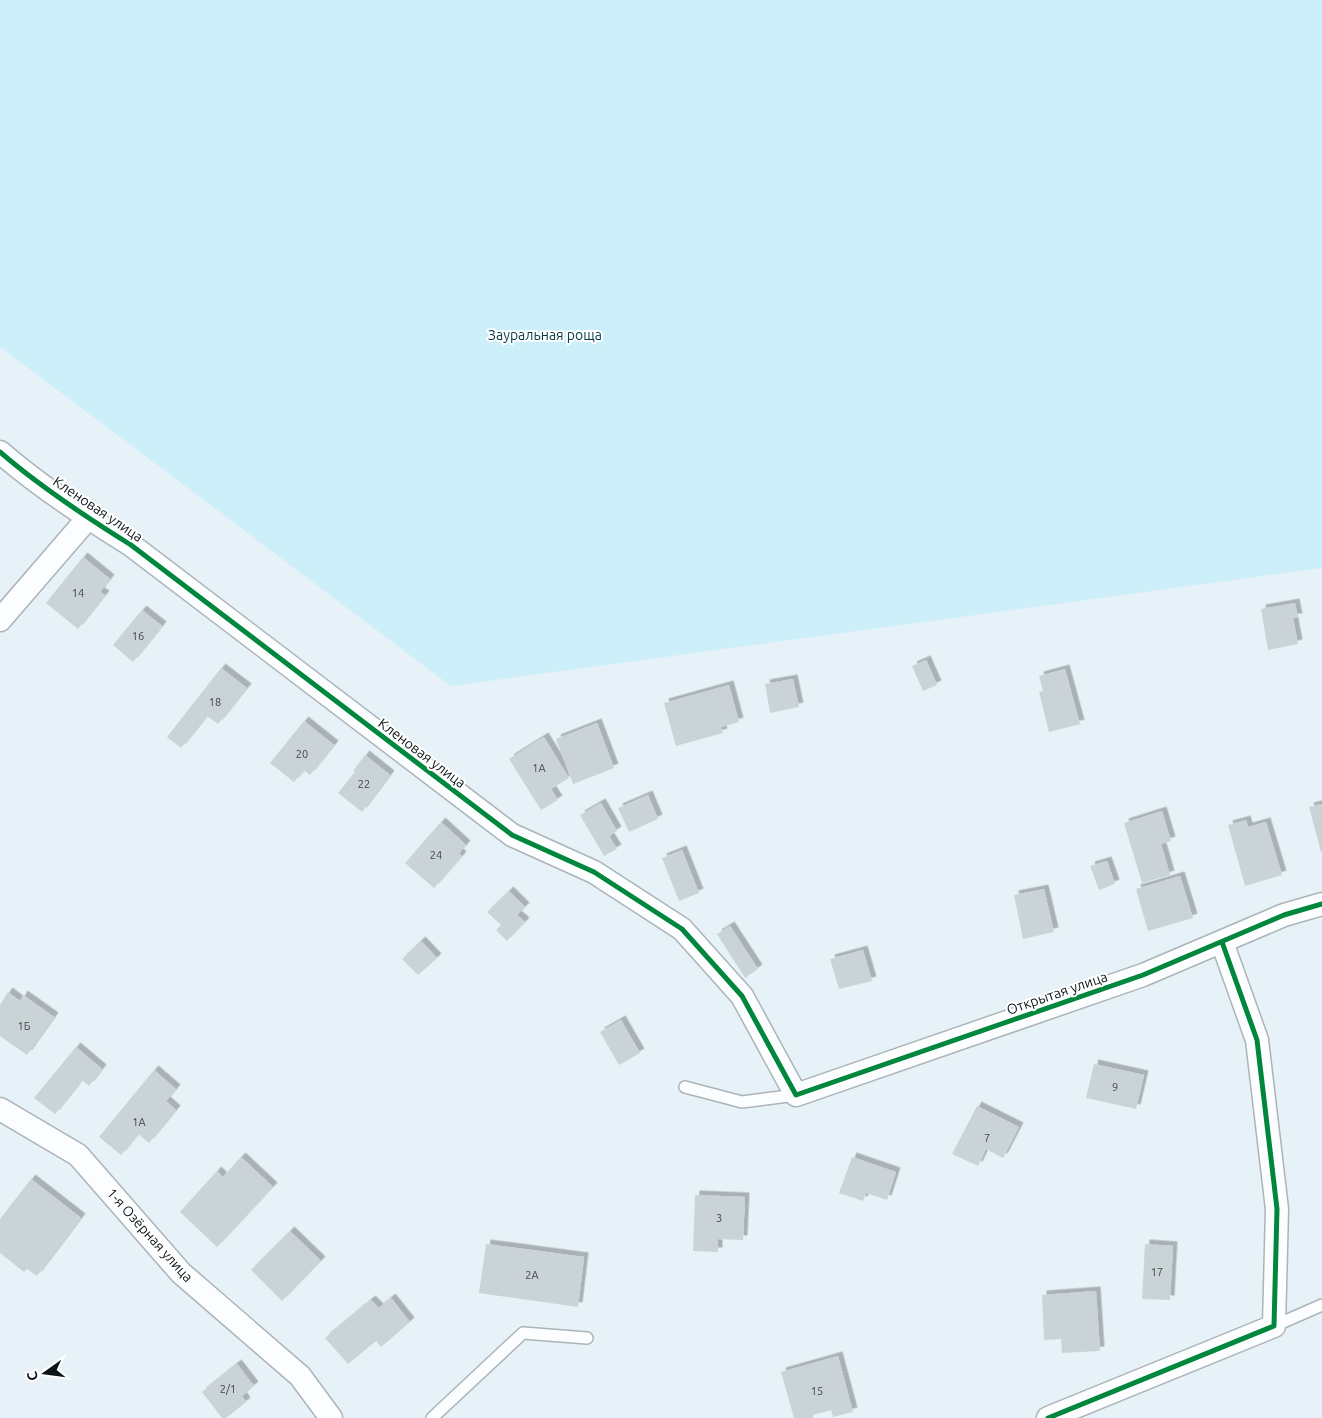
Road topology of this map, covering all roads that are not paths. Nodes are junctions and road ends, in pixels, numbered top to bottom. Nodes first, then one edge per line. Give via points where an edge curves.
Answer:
1 (0, 452) edge
2 (88, 518) junction
3 (0, 620) edge
4 (1322, 904) edge
5 (1222, 942) junction
6 (685, 1087) dead end
7 (796, 1095) junction
8 (0, 1109) edge
9 (1322, 1304) edge
10 (1274, 1326) junction
11 (587, 1338) dead end
12 (331, 1418) edge
13 (432, 1418) edge
14 (1048, 1418) edge

1 - 2 street, Кленовая улица
2 - 3 street
2 - 7 street, Кленовая улица via 131,545 512,835 594,872 682,929 742,996
4 - 5 street, Открытая улица
5 - 7 street, Открытая улица via 1143,975
5 - 10 street via 1257,1040 1277,1210
6 - 7 lane via 742,1102
8 - 12 street, 1-я Озёрная улица via 78,1156 181,1272 300,1376
9 - 10 lane
10 - 14 street
11 - 13 lane via 523,1333

